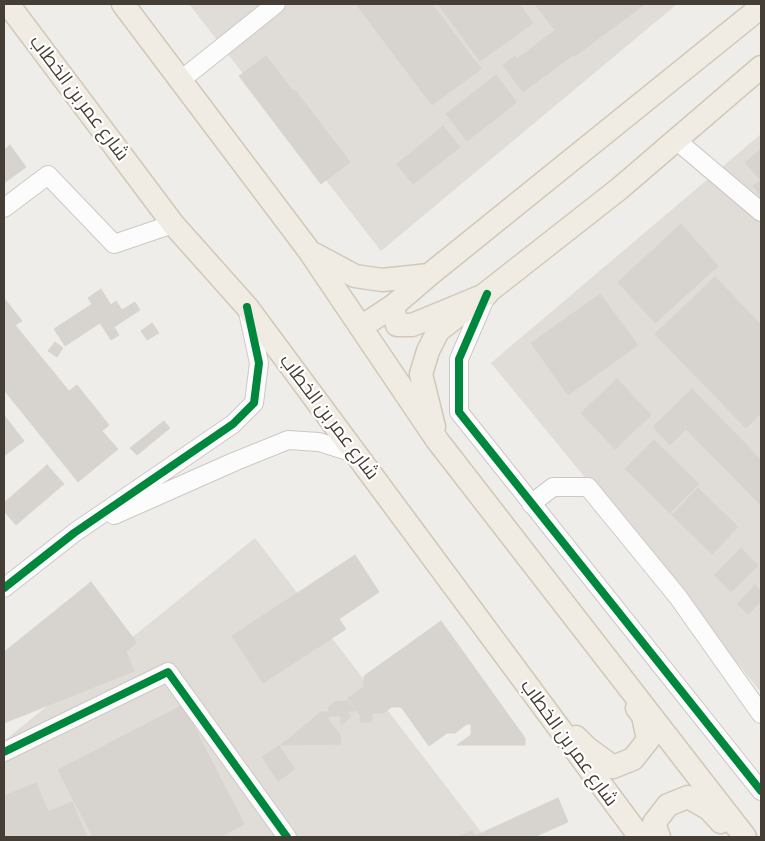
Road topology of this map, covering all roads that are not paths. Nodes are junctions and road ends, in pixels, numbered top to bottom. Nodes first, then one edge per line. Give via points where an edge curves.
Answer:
1 (8, 4) edge
2 (22, 4) edge
3 (121, 4) edge
4 (276, 4) edge
5 (761, 8) edge
6 (761, 67) edge
7 (181, 80) junction
8 (72, 88) junction
9 (676, 140) junction
10 (4, 208) edge
11 (761, 212) edge
12 (173, 224) junction
13 (310, 252) junction
14 (429, 275) junction
15 (487, 294) junction
16 (393, 306) junction
17 (247, 307) junction
18 (361, 327) junction
19 (437, 440) junction
20 (356, 454) junction
21 (531, 504) junction
22 (74, 533) junction
23 (4, 587) edge
24 (572, 615) junction
25 (518, 673) junction
26 (761, 714) edge
27 (4, 752) edge
28 (760, 788) edge
29 (287, 837) edge
30 (643, 837) edge
31 (736, 837) edge
32 (745, 837) edge

1 - 8 main road, شارع عمر بن الخطاب
2 - 8 main road
3 - 7 main road
4 - 7 street
5 - 14 main road
6 - 9 main road
7 - 13 main road
8 - 12 main road, شارع عمر بن الخطاب
9 - 11 street
9 - 15 main road
10 - 12 street via 48,175 114,244
12 - 17 main road, شارع عمر بن الخطاب
13 - 14 main road via 355,276 382,280
13 - 18 main road
14 - 16 main road
15 - 16 main road via 412,325 398,325
15 - 19 main road via 438,331 428,352 421,374
15 - 21 street via 459,359 459,412
16 - 18 main road
17 - 20 main road, شارع عمر بن الخطاب
17 - 22 street via 259,363 254,403 233,424
18 - 19 main road
19 - 24 main road
20 - 22 street via 319,442 288,440
20 - 25 main road, شارع عمر بن الخطاب
21 - 26 street via 554,488 588,488 678,597
21 - 28 street
22 - 23 street
24 - 25 main road via 644,716 648,740 633,759 613,767 587,748
24 - 32 main road
25 - 30 main road, شارع عمر بن الخطاب
27 - 29 street via 168,672
30 - 31 main road via 668,805 688,797 709,809

